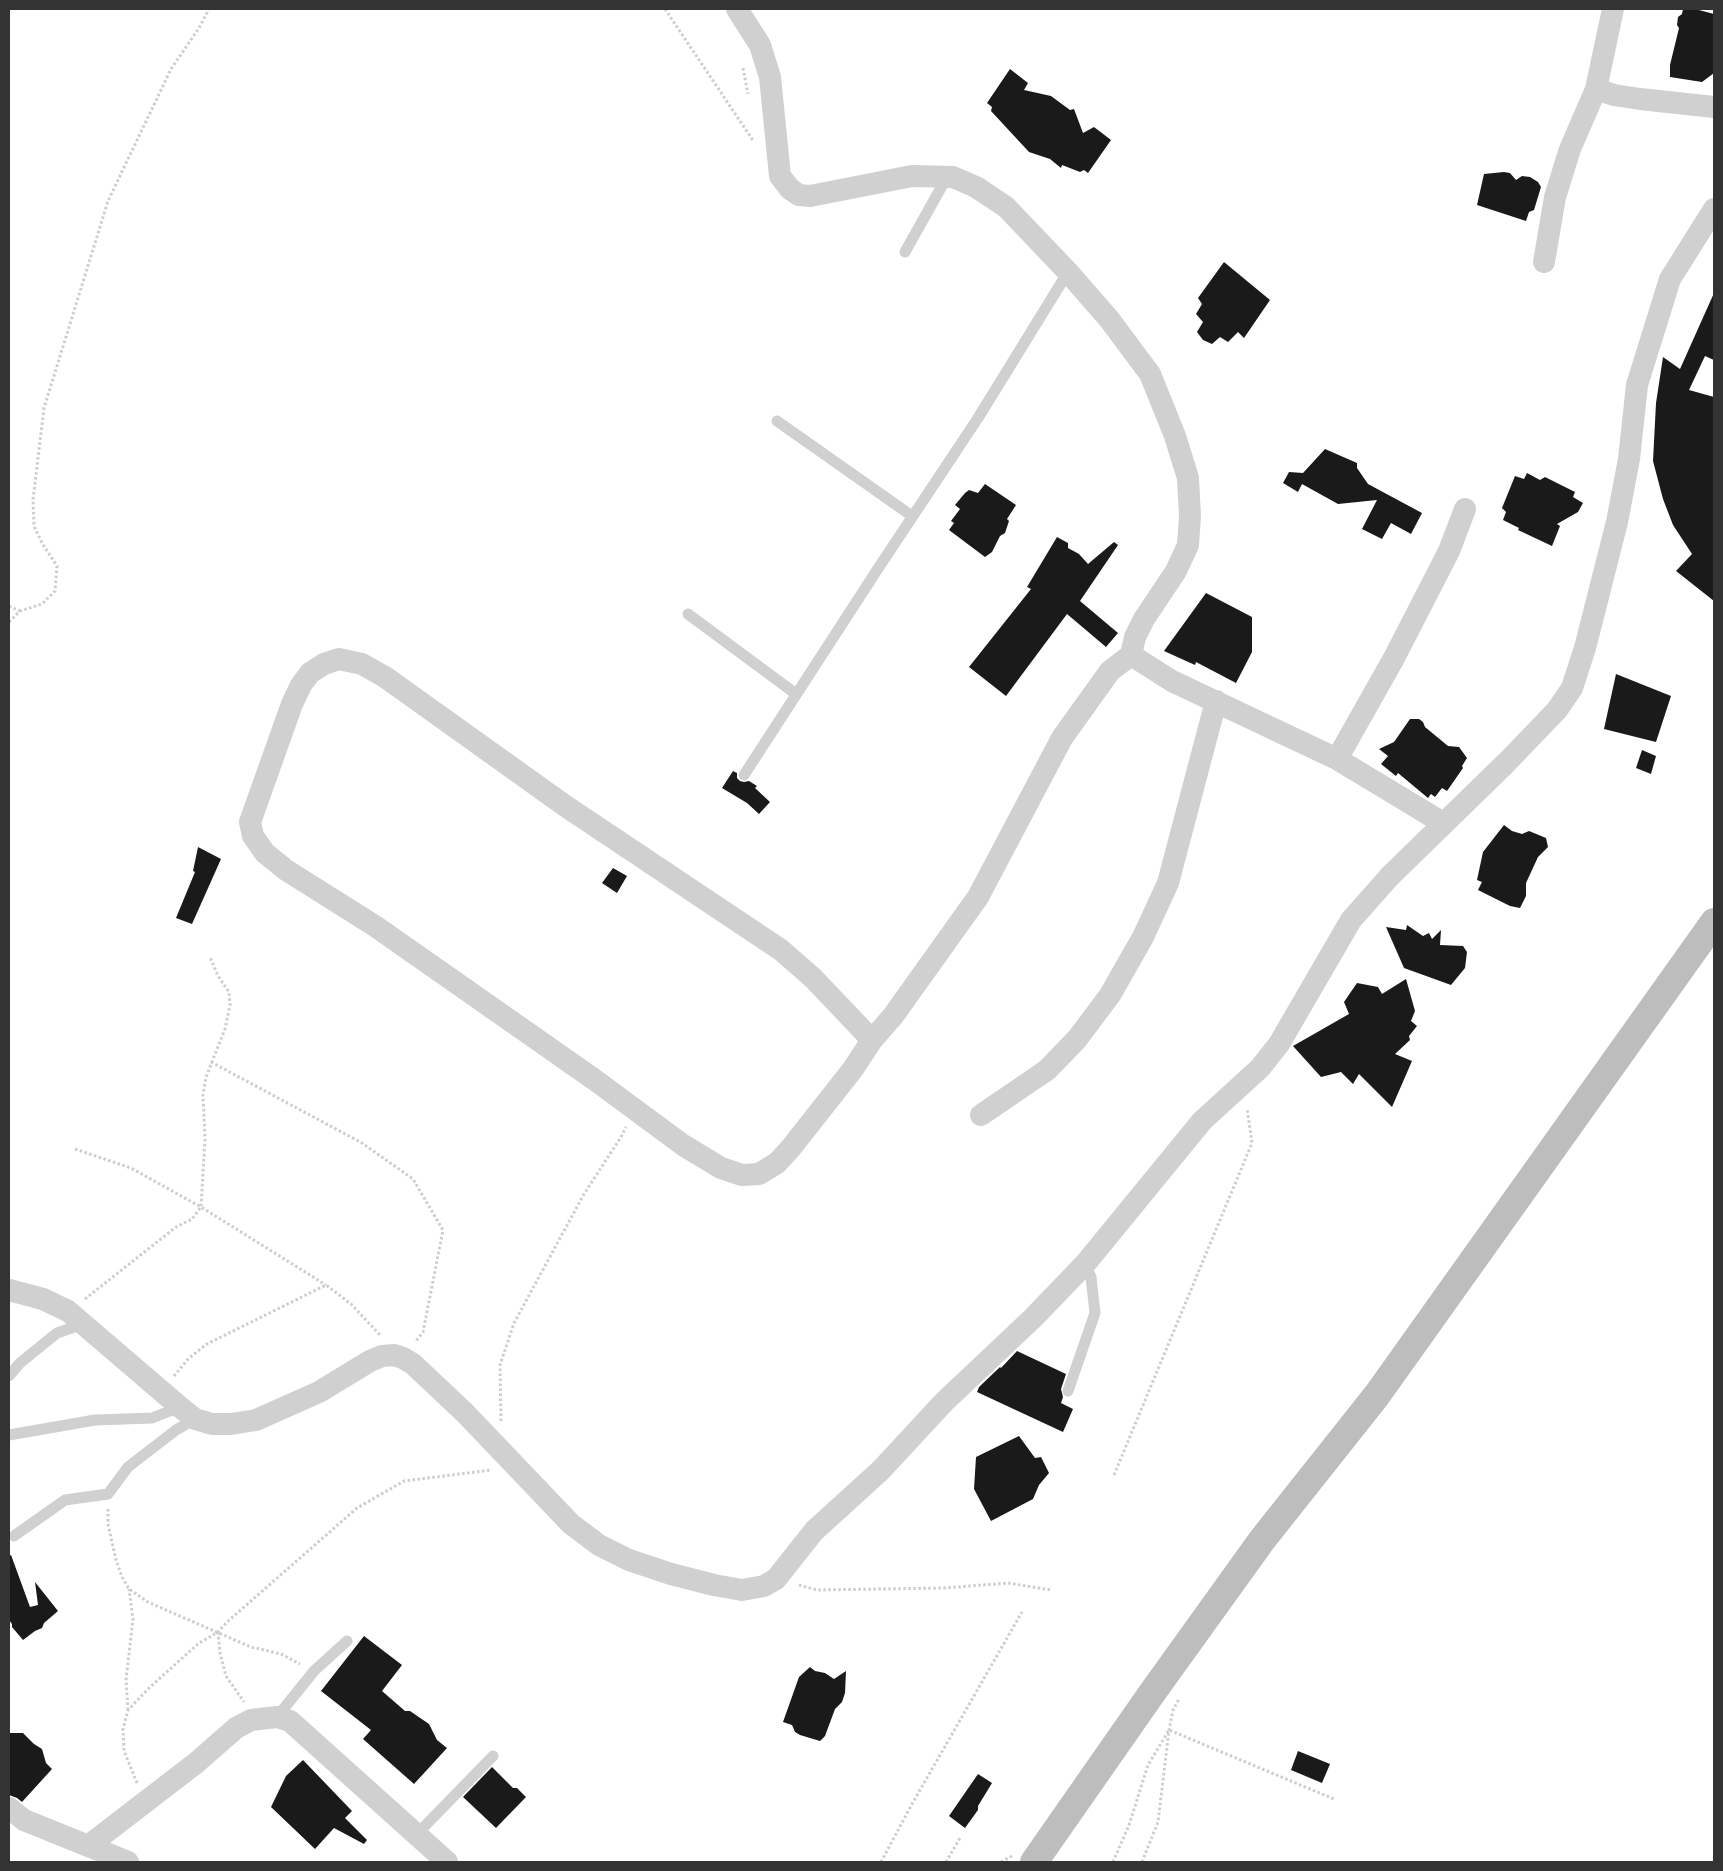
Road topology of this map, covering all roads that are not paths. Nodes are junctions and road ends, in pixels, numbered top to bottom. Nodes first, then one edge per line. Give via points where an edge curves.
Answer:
1 (737, 9) edge
2 (1613, 9) edge
3 (1596, 89) junction
4 (1714, 107) edge
5 (947, 177) junction
6 (1714, 209) edge
7 (905, 252) dead end
8 (1544, 262) dead end
9 (1068, 272) junction
10 (777, 420) dead end
11 (1464, 509) dead end
12 (912, 516) junction
13 (688, 614) dead end
14 (1132, 655) junction
15 (796, 694) junction
16 (1216, 701) junction
17 (1337, 759) junction
18 (744, 775) dead end
19 (1442, 823) junction
20 (1714, 922) edge
21 (872, 1040) junction
22 (981, 1115) dead end
23 (1085, 1264) junction
24 (9, 1290) edge
25 (76, 1318) junction
26 (9, 1376) edge
27 (1068, 1391) dead end
28 (180, 1407) junction
29 (9, 1435) edge
30 (14, 1536) dead end
31 (347, 1641) dead end
32 (277, 1717) junction
33 (493, 1756) dead end
34 (9, 1808) edge
35 (418, 1834) junction
36 (88, 1846) junction
37 (128, 1862) edge
38 (447, 1862) edge
39 (1034, 1862) edge

1 - 5 street via 760,44 770,77 780,176 790,189 810,196 912,176
2 - 3 street
3 - 4 street via 1640,99
3 - 8 street via 1570,149 1555,197
5 - 7 lane
5 - 9 street via 976,187 1006,207
6 - 19 street via 1670,278 1637,385 1629,459 1617,522 1572,688 1557,710 1507,762
9 - 12 lane via 978,418
9 - 14 street via 1109,319 1150,374 1176,436 1188,478 1188,545 1176,571 1144,619 1135,637
10 - 12 lane
11 - 17 street via 1449,551
12 - 15 lane
13 - 15 lane
14 - 16 street via 1172,681
14 - 21 street via 1110,670 1062,738 978,897 894,1016
15 - 18 lane
16 - 17 street
16 - 22 street via 1168,883 1139,945 1110,995 1077,1039 1047,1070
17 - 19 street
19 - 23 street via 1352,920 1279,1044 1260,1068 1202,1121
20 - 39 street via 1377,1395 1262,1540
21 - 21 street via 853,1069 777,1163 759,1174 742,1175 721,1168 265,853 253,836 250,822 301,685 324,664 339,659 362,664 385,678 564,805 780,950 813,978
23 - 27 lane via 1091,1277 1095,1313
23 - 28 street via 944,1402 881,1470 814,1532 776,1579 764,1586 742,1590 671,1574 629,1560 599,1545 571,1524 413,1364 394,1355 370,1361 320,1392 256,1420 212,1424
24 - 25 street via 43,1299
25 - 26 lane via 20,1363
25 - 28 street
28 - 29 lane via 152,1418 95,1420
28 - 30 lane via 176,1430 128,1467 108,1494 65,1500
31 - 32 lane via 314,1671
32 - 35 street via 290,1721
32 - 36 street via 251,1720 236,1728
33 - 35 lane
34 - 36 street via 24,1820
35 - 38 street
36 - 37 street

